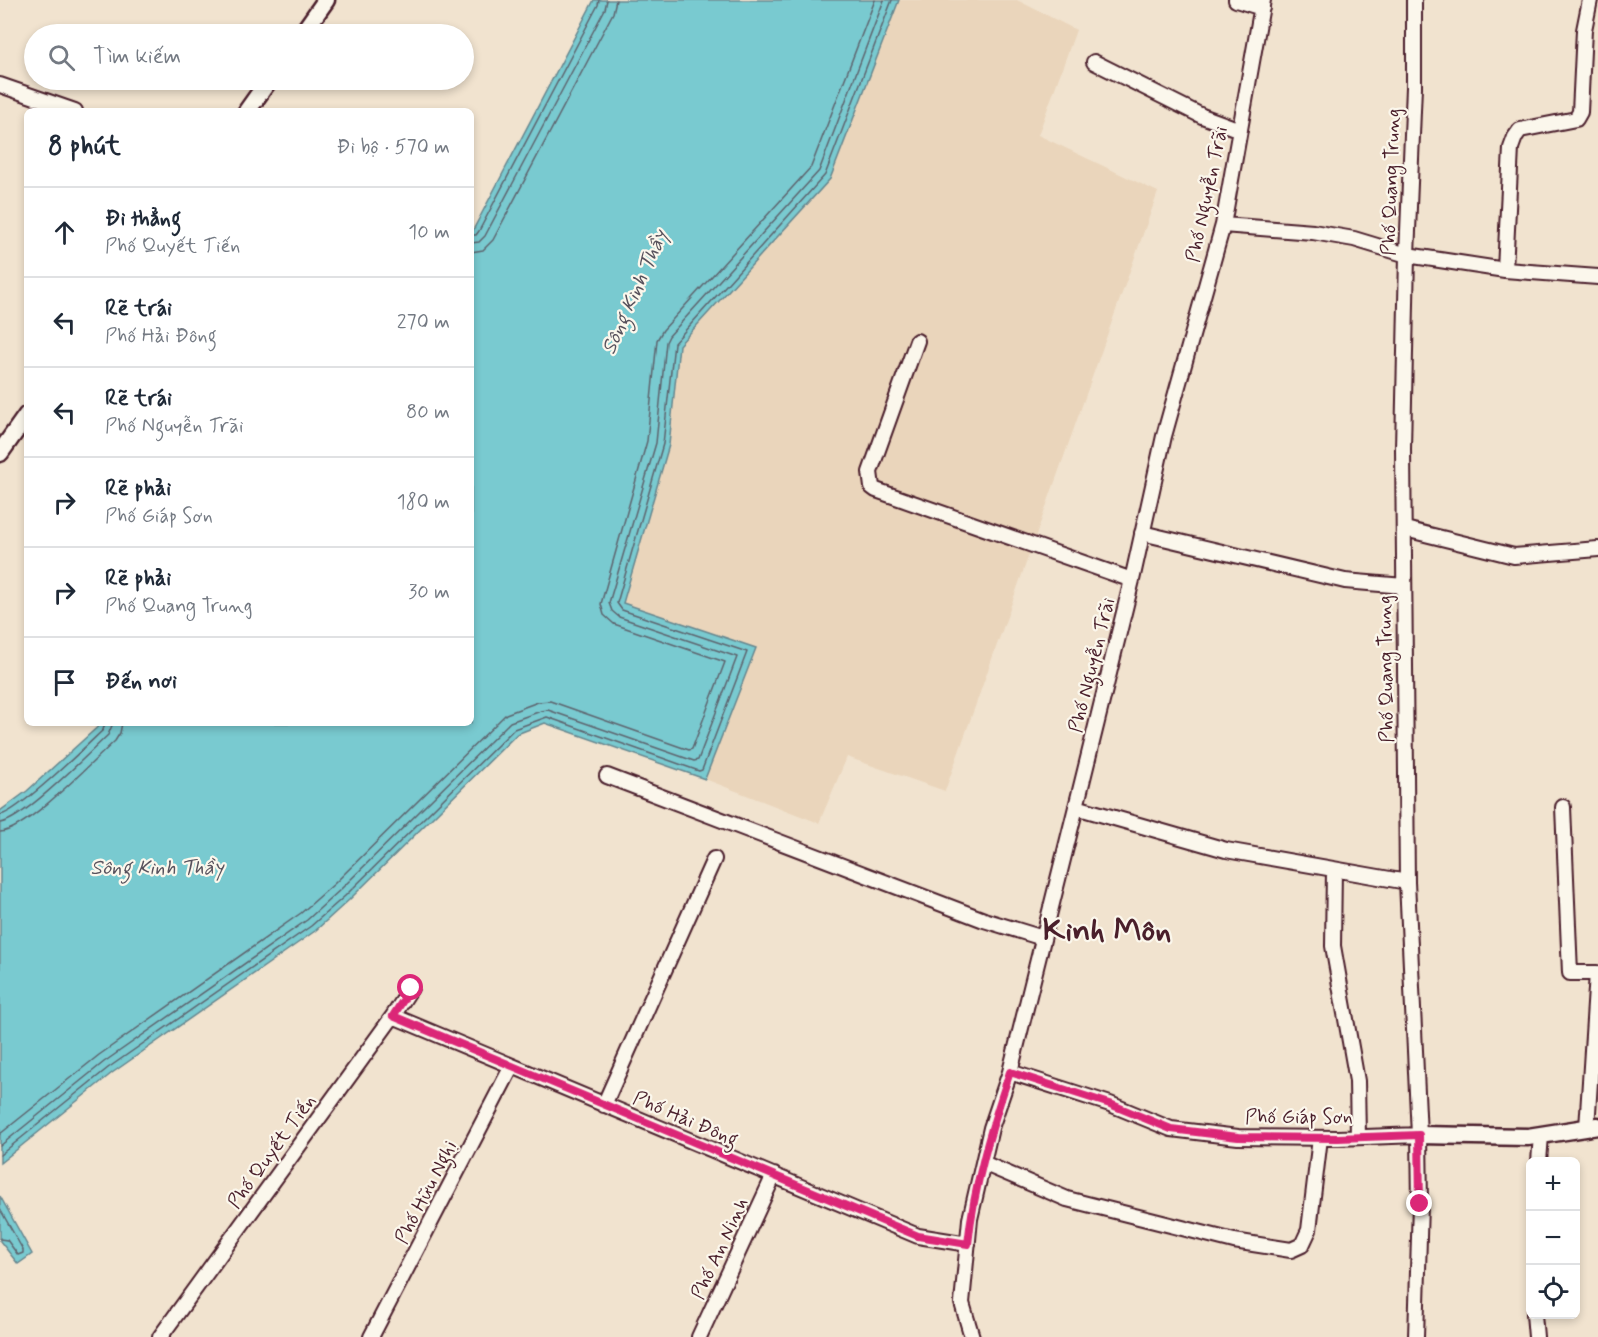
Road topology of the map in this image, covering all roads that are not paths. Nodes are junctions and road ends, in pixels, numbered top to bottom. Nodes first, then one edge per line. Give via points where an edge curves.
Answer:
1 (326, 0) edge
2 (1236, 0) edge
3 (1414, 0) edge
4 (1590, 0) edge
5 (1262, 4) edge
6 (309, 24) edge
7 (1094, 62) dead end
8 (0, 85) edge
9 (262, 90) edge
10 (66, 108) edge
11 (249, 108) edge
12 (1240, 130) junction
13 (1223, 225) junction
14 (1407, 255) junction
15 (1505, 270) junction
16 (1598, 278) edge
17 (917, 341) dead end
18 (24, 419) edge
19 (0, 453) edge
20 (1405, 529) junction
21 (1142, 533) junction
22 (1598, 549) edge
23 (1132, 580) junction
24 (1404, 586) junction
25 (607, 776) dead end
26 (1076, 807) junction
27 (1563, 807) dead end
28 (714, 859) dead end
29 (1334, 869) junction
30 (1407, 882) junction
31 (1043, 938) junction
32 (411, 988) dead end
33 (393, 1016) junction
34 (512, 1066) junction
35 (1010, 1072) junction
36 (604, 1104) junction
37 (1593, 1127) edge
38 (1419, 1135) junction
39 (1540, 1135) junction
40 (1358, 1137) junction
41 (1320, 1138) junction
42 (1539, 1157) edge
43 (983, 1163) junction
44 (774, 1175) junction
45 (968, 1244) junction
46 (1534, 1319) edge
47 (160, 1337) edge
48 (371, 1337) edge
49 (699, 1337) edge
50 (972, 1337) edge
51 (1416, 1337) edge
52 (1536, 1337) edge

1 - 6 street
2 - 5 street
3 - 14 street, Phố Quang Trung
4 - 15 street via 1584,30 1580,112 1568,122 1520,130 1511,148
5 - 12 street, Phố Nguyễn Trãi
7 - 12 street via 1202,116
8 - 10 street
9 - 11 street
12 - 13 street, Phố Nguyễn Trãi
13 - 14 street via 1354,239
13 - 21 street, Phố Nguyễn Trãi via 1164,436
14 - 15 street
14 - 20 street, Phố Quang Trung
15 - 16 street
17 - 23 street via 870,472 872,487
18 - 19 street
20 - 22 street via 1515,556
20 - 24 street, Phố Quang Trung
21 - 23 street, Phố Nguyễn Trãi
21 - 24 street via 1345,581
23 - 26 street, Phố Nguyễn Trãi
24 - 30 street, Phố Quang Trung
25 - 31 street via 984,920
26 - 29 street via 1226,850
26 - 31 street, Phố Nguyễn Trãi
27 - 37 street via 1570,973 1597,974
28 - 36 street
29 - 30 street
29 - 40 street via 1333,946 1356,1081
30 - 38 street, Phố Quang Trung
31 - 35 street, Phố Nguyễn Trãi
32 - 33 street, Phố Quyết Tiến
33 - 34 street, Phố Hải Đông
33 - 47 street, Phố Quyết Tiến
34 - 36 street, Phố Hải Đông
34 - 48 street, Phố Hữu Nghị
35 - 41 street, Phố Giáp Sơn via 1110,1104 1171,1129 1238,1137
35 - 43 street, Phố Nguyễn Trãi
36 - 44 street, Phố Hải Đông
37 - 39 street, Phố Giáp Sơn
38 - 39 street, Phố Giáp Sơn
38 - 40 street, Phố Giáp Sơn
38 - 51 street, Phố Quang Trung
39 - 42 street
40 - 41 street, Phố Giáp Sơn
41 - 43 street via 1309,1230 1302,1245 1291,1250 1234,1241 1067,1199
43 - 45 street, Phố Nguyễn Trãi
44 - 45 street, Phố Hải Đông via 918,1236
44 - 49 street, Phố An Ninh
45 - 50 street, Phố Nguyễn Trãi via 962,1303
46 - 52 street

